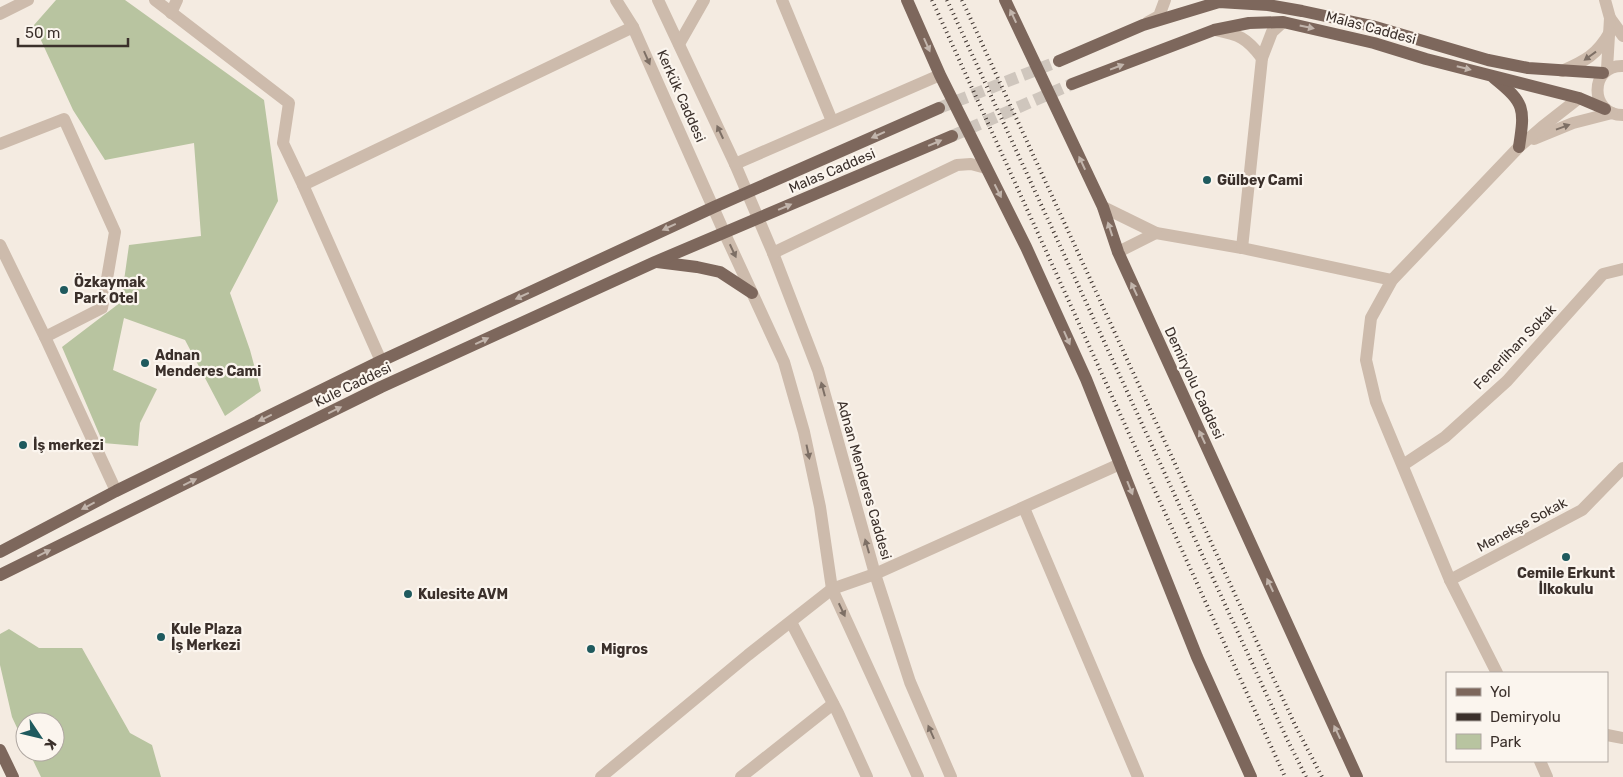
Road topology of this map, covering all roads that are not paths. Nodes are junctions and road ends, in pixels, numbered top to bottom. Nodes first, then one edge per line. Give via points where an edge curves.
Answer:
1 (28, 0) edge
2 (155, 0) edge
3 (177, 0) edge
4 (616, 0) edge
5 (658, 0) edge
6 (704, 0) edge
7 (782, 0) edge
8 (907, 0) edge
9 (1005, 0) edge
10 (1165, 0) edge
11 (1249, 0) edge
12 (1605, 0) edge
13 (1269, 3) edge
14 (171, 13) junction
15 (0, 14) edge
16 (1610, 18) junction
17 (1283, 22) junction
18 (1143, 24) junction
19 (634, 27) junction
20 (1214, 30) junction
21 (1610, 32) junction
22 (1623, 36) edge
23 (680, 44) junction
24 (1262, 58) junction
25 (1059, 60) tunnel mouth
26 (1623, 66) edge
27 (1562, 71) junction
28 (1605, 71) junction
29 (940, 74) junction
30 (1490, 75) junction
31 (1072, 84) tunnel mouth
32 (1579, 98) junction
33 (939, 108) tunnel mouth
34 (1614, 112) edge
35 (832, 121) junction
36 (952, 136) tunnel mouth
37 (0, 144) edge
38 (1518, 147) junction
39 (735, 164) junction
40 (986, 168) junction
41 (303, 185) junction
42 (747, 192) junction
43 (714, 207) junction
44 (1103, 207) junction
45 (758, 218) junction
46 (724, 232) junction
47 (1156, 234) junction
48 (0, 245) edge
49 (1242, 248) junction
50 (1118, 252) junction
51 (773, 254) junction
52 (655, 262) junction
53 (1623, 269) edge
54 (1392, 280) junction
55 (752, 293) junction
56 (45, 337) junction
57 (381, 361) junction
58 (1120, 464) junction
59 (1403, 465) junction
60 (1623, 468) edge
61 (116, 491) junction
62 (1024, 508) junction
63 (0, 552) edge
64 (5, 572) edge
65 (875, 574) junction
66 (1450, 580) junction
67 (0, 583) edge
68 (832, 589) junction
69 (791, 622) junction
70 (1496, 672) edge
71 (833, 704) junction
72 (1608, 735) edge
73 (1623, 738) edge
74 (0, 750) edge
75 (1543, 762) edge
76 (13, 777) edge
77 (601, 777) edge
78 (742, 777) edge
79 (867, 777) edge
80 (918, 777) edge
81 (951, 777) edge
82 (1138, 777) edge
83 (1252, 777) edge
84 (1357, 777) edge
85 (1547, 777) edge

1 - 15 street
2 - 14 street
3 - 14 street
4 - 19 street, Kerkük Caddesi
5 - 23 street, Kerkük Caddesi
6 - 23 street
7 - 35 street
8 -> 29 main road
44 -> 9 main road, Demiryolu Caddesi
10 - 18 street via 1159,16
11 - 13 street
12 - 16 street
13 - 18 main road, Malas Caddesi via 1219,2
13 - 27 main road, Malas Caddesi via 1372,26 1488,60
14 - 41 street via 289,103 283,143
16 - 21 street
16 - 22 street
17 - 20 main road, Malas Caddesi via 1249,23
17 - 24 street via 1272,32
17 -> 30 main road, Malas Caddesi
18 - 25 main road, Malas Caddesi
19 - 41 street
19 -> 43 street, Kerkük Caddesi
20 - 24 street via 1234,34 1250,43
31 -> 20 main road, Malas Caddesi
21 -> 27 street via 1593,54
21 - 28 street
39 -> 23 street, Kerkük Caddesi
24 - 49 street
26 - 28 street
27 - 28 main road, Malas Caddesi
28 - 34 street via 1597,86 1597,95 1600,102
29 - 35 street
29 - 40 main road
30 - 32 main road, Malas Caddesi
30 - 38 main road via 1520,104 1522,116
32 - 34 main road, Malas Caddesi
32 - 38 street
33 -> 42 main road, Malas Caddesi
38 -> 34 street via 1573,123
35 - 39 street
45 -> 36 main road, Malas Caddesi
37 - 56 street via 64,119 115,232 102,308
38 - 54 street
39 - 42 street, Kerkük Caddesi
40 - 51 street via 957,165
40 -> 58 main road via 1026,247
41 - 57 street
42 - 43 main road, Malas Caddesi
42 - 45 street, Adnan Menderes Caddesi
43 - 46 street
43 -> 57 main road, Kule Caddesi
44 - 47 street
50 -> 44 main road, Demiryolu Caddesi
45 - 46 main road, Malas Caddesi
45 - 51 street, Adnan Menderes Caddesi
46 - 52 main road, Kule Caddesi
46 -> 55 street
47 - 49 street
47 - 50 street
48 - 56 street
49 - 54 street
84 -> 50 main road, Demiryolu Caddesi
65 -> 51 street, Adnan Menderes Caddesi via 818,370
52 - 55 main road via 720,272
64 -> 52 main road, Kule Caddesi via 381,387
53 - 59 street, Fenerlihan Sokak via 1603,274 1508,381 1445,437
54 - 59 street via 1371,318 1366,360 1376,402
55 -> 68 street via 784,362 804,432 820,507
56 - 61 street
57 -> 61 main road, Kule Caddesi
58 - 62 street
58 -> 83 main road via 1197,657
59 - 66 street
60 - 66 street, Menekşe Sokak via 1582,510
61 -> 63 main road, Kule Caddesi
62 - 65 street
62 - 82 street
64 - 67 main road
65 - 68 street
81 -> 65 street, Adnan Menderes Caddesi via 910,682
66 - 70 street
68 - 69 street
68 -> 80 street
69 - 71 street
69 - 77 street
71 - 78 street
71 - 79 street
72 - 73 street
74 - 76 main road
75 - 85 street

